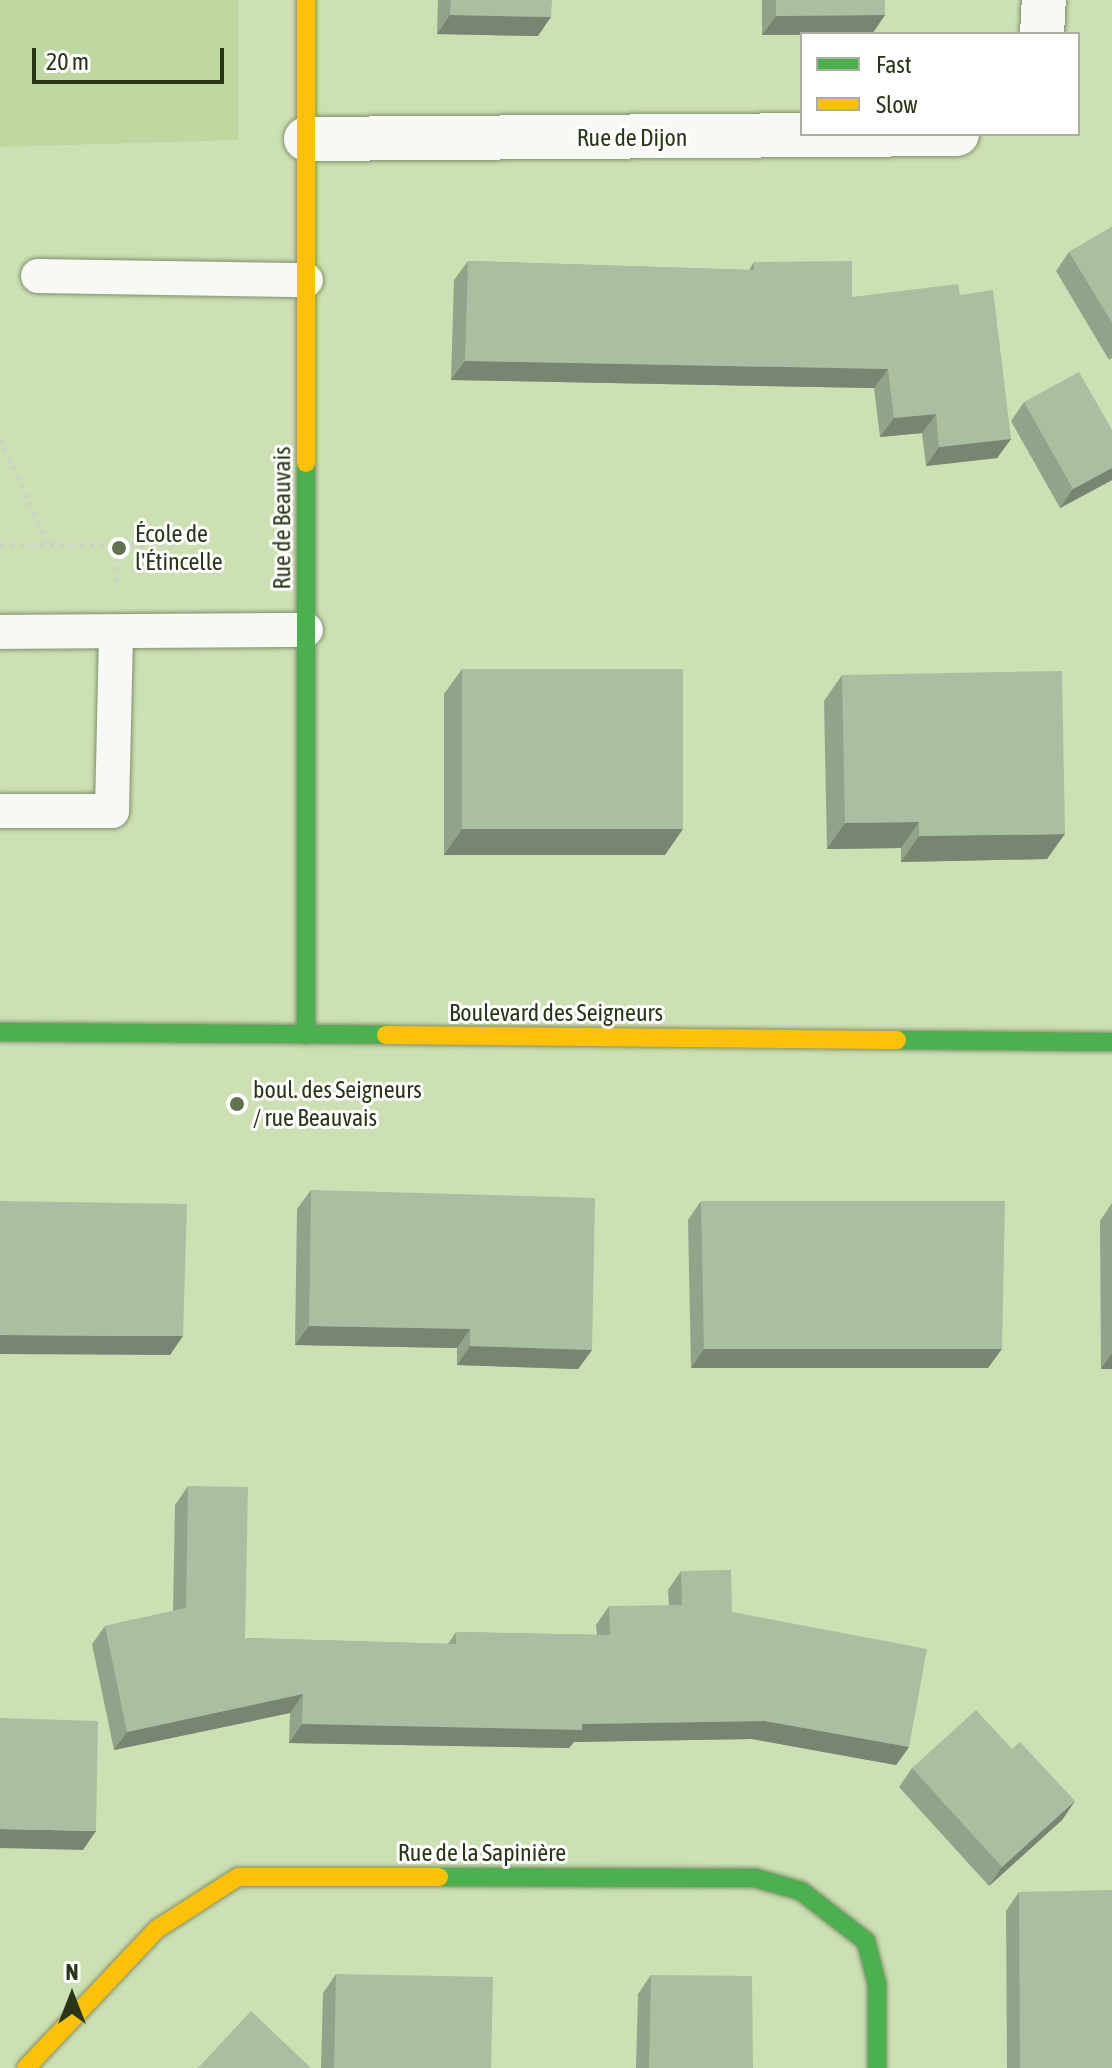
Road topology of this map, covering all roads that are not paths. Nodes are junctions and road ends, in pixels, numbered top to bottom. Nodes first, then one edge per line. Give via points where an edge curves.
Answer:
1 (306, 0) edge
2 (1044, 0) edge
3 (1042, 32) edge
4 (800, 135) edge
5 (306, 139) junction
6 (38, 276) dead end
7 (306, 280) junction
8 (306, 630) junction
9 (0, 632) edge
10 (116, 634) junction
11 (0, 811) edge
12 (0, 1032) edge
13 (306, 1035) junction
14 (1112, 1042) edge
15 (26, 2068) edge
16 (877, 2068) edge

1 - 5 street, Rue de Beauvais
2 - 3 street
4 - 5 street, Rue de Dijon
5 - 7 street, Rue de Beauvais
6 - 7 lane
7 - 8 street, Rue de Beauvais
8 - 10 lane
8 - 13 street, Rue de Beauvais
9 - 10 lane
10 - 11 lane via 112,811
12 - 13 street, Boulevard des Seigneurs
13 - 14 street, Boulevard des Seigneurs
15 - 16 street, Rue de la Sapinière via 157,1929 238,1877 755,1878 801,1891 866,1941 877,1984

